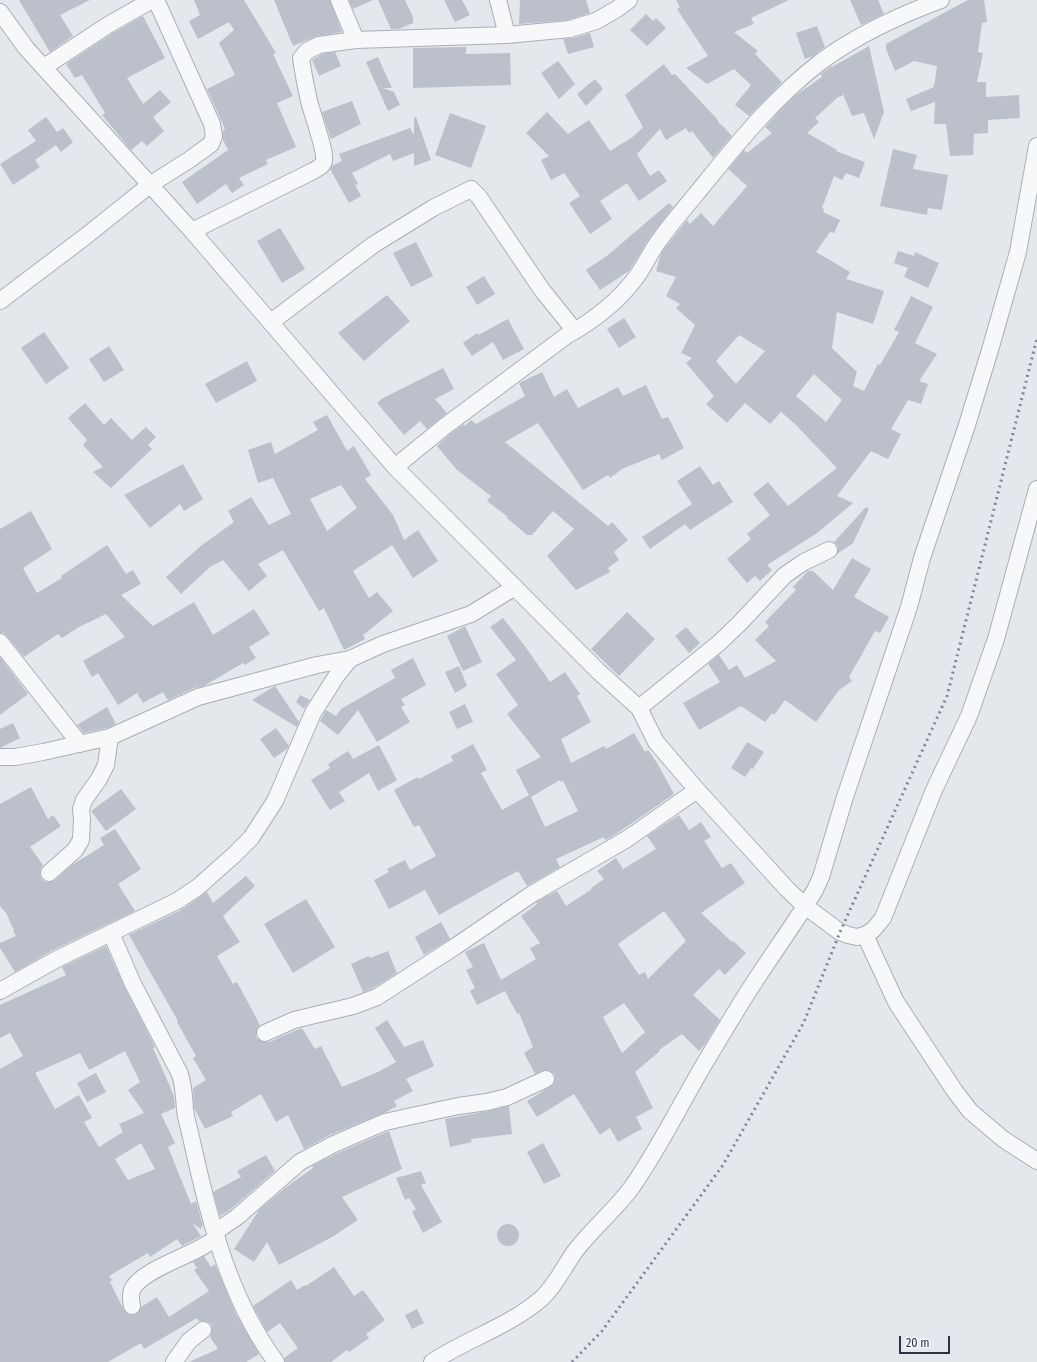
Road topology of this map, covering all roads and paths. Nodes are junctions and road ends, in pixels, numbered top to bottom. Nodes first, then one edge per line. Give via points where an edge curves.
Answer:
1 (152, 0) edge
2 (156, 0) edge
3 (339, 0) edge
4 (498, 0) edge
5 (629, 0) edge
6 (941, 0) edge
7 (1, 18) edge
8 (507, 36) junction
9 (356, 40) junction
10 (44, 67) junction
11 (1037, 146) edge
12 (150, 184) junction
13 (192, 231) junction
14 (0, 301) edge
15 (271, 322) junction
16 (576, 331) junction
17 (395, 467) junction
18 (1037, 489) edge
19 (829, 550) dead end
20 (515, 587) junction
21 (0, 642) edge
22 (350, 659) junction
23 (639, 708) junction
24 (110, 737) junction
25 (80, 744) junction
26 (0, 757) edge
27 (697, 790) junction
28 (49, 873) dead end
29 (805, 906) junction
30 (111, 933) junction
31 (864, 935) junction
32 (0, 991) edge
33 (265, 1033) dead end
34 (546, 1079) dead end
35 (1037, 1161) edge
36 (216, 1235) junction
37 (132, 1306) dead end
38 (203, 1330) dead end
39 (174, 1362) edge
40 (276, 1362) edge
41 (432, 1362) edge

1 - 10 street
2 - 12 street via 212,124 214,136 211,144
3 - 9 street
4 - 8 street
5 - 8 street via 596,21 570,29
6 - 16 street via 866,33 824,60 785,91 748,130 660,238 638,275 623,293
7 - 10 street
8 - 9 street
9 - 13 street via 319,45 306,51 301,58 324,158 320,167
10 - 12 street
11 - 29 street via 1018,252 971,414 922,558 909,607 821,877
12 - 13 street
12 - 14 street
13 - 15 street
15 - 16 street via 373,245 433,208 471,189 542,290
15 - 17 street
16 - 17 street via 444,427
17 - 20 street
18 - 31 street via 996,639 969,716 934,790 883,918 873,930
19 - 23 street via 785,574 719,643
20 - 22 street via 471,614 383,644
20 - 23 street via 598,671
21 - 25 street
22 - 24 street via 297,670 198,697
22 - 30 street via 313,713 275,802 251,838 198,887 177,901
23 - 27 street via 656,742
24 - 25 street
24 - 28 street via 106,765 81,809 81,840 75,850
25 - 26 street via 22,756
27 - 29 street
27 - 33 street via 627,839 532,894 377,996 353,1006 294,1020
29 - 31 street via 840,932 857,937
29 - 41 street via 756,980 632,1187 576,1250 555,1284 528,1309 449,1350
30 - 32 street
30 - 36 street via 133,984 180,1074 199,1178
31 - 35 street via 896,1002 970,1111 1003,1139
34 - 36 street via 507,1097 385,1122 334,1144 300,1162
36 - 37 street via 193,1252 155,1270 136,1283 131,1290
36 - 40 street via 250,1324
38 - 39 street via 189,1341

